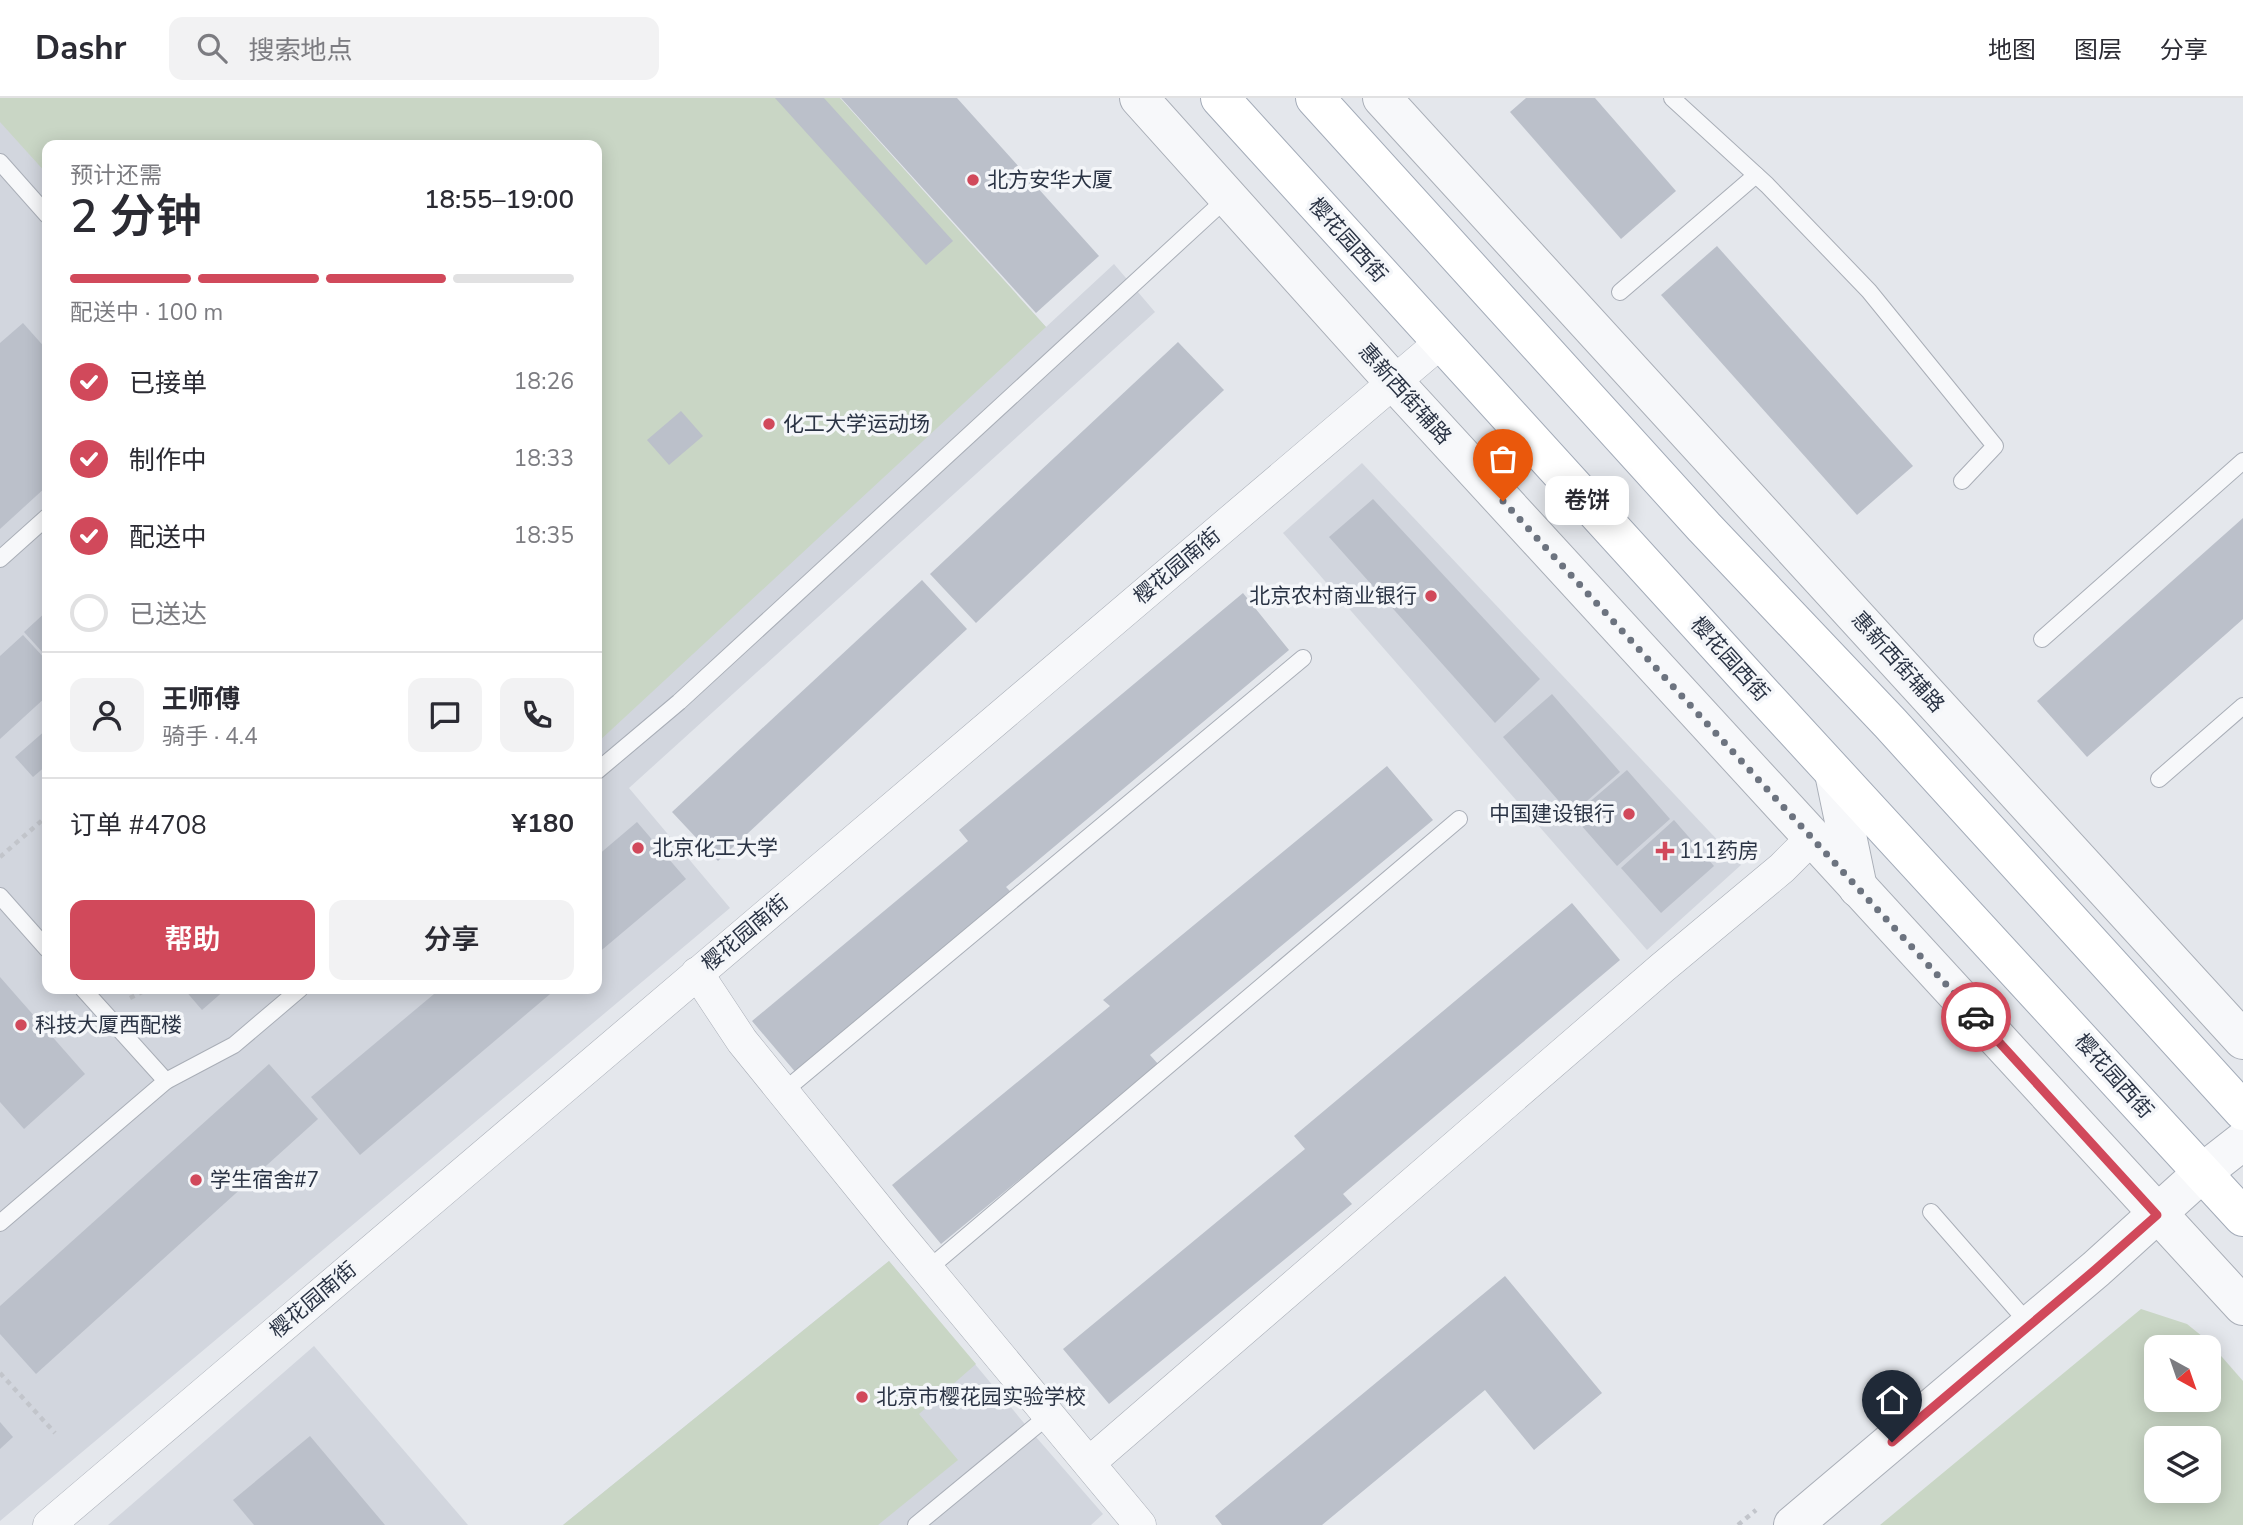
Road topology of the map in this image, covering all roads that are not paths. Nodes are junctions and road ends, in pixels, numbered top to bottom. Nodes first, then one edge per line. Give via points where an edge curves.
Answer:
1 (1139, 98) edge
2 (1220, 98) edge
3 (1315, 98) edge
4 (1382, 98) edge
5 (1672, 98) edge
6 (0, 162) edge
7 (1756, 175) junction
8 (1228, 197) junction
9 (42, 209) edge
10 (1620, 292) dead end
11 (1441, 342) junction
12 (1394, 382) junction
13 (2243, 461) edge
14 (1962, 481) dead end
15 (42, 521) edge
16 (0, 559) edge
17 (2042, 639) dead end
18 (1303, 658) dead end
19 (2243, 706) edge
20 (602, 767) edge
21 (1834, 773) junction
22 (2160, 779) dead end
23 (1459, 819) dead end
24 (1812, 838) junction
25 (1858, 888) junction
26 (0, 896) edge
27 (42, 943) edge
28 (697, 973) junction
29 (87, 994) edge
30 (294, 994) edge
31 (2243, 1040) edge
32 (166, 1082) junction
33 (784, 1091) junction
34 (2243, 1111) edge
35 (2243, 1142) edge
36 (2202, 1173) junction
37 (1931, 1212) dead end
38 (2157, 1215) junction
39 (2243, 1217) edge
40 (0, 1223) edge
41 (928, 1269) junction
42 (2243, 1306) edge
43 (2030, 1325) junction
44 (1048, 1416) junction
45 (1089, 1463) junction
46 (49, 1525) edge
47 (916, 1525) edge
48 (1140, 1525) edge
49 (1793, 1525) edge

1 - 8 street, 惠新西街辅路
2 - 11 main road, 樱花园西街
3 - 34 main road
4 - 31 street, 惠新西街辅路
5 - 7 lane
6 - 9 lane
7 - 10 lane
7 - 14 lane via 1869,291 1994,446
8 - 12 street, 惠新西街辅路
8 - 20 lane via 679,702
11 - 12 street, 樱花园南街
11 - 21 main road, 樱花园西街
12 - 24 street, 惠新西街辅路
12 - 28 street, 樱花园南街
13 - 17 lane
15 - 16 lane
18 - 33 lane
19 - 22 lane
21 - 25 street
21 - 36 main road, 樱花园西街
23 - 41 lane
24 - 25 street, 惠新西街辅路
24 - 45 street
25 - 38 street, 惠新西街辅路
26 - 27 lane
28 - 33 street
28 - 46 street, 樱花园南街
29 - 32 lane
30 - 32 lane via 234,1045
32 - 40 lane
33 - 41 street
35 - 36 street
36 - 38 street
36 - 39 main road, 樱花园西街
37 - 43 lane
38 - 42 street, 惠新西街辅路
38 - 43 street
41 - 44 street
43 - 49 street
44 - 45 street
44 - 47 lane
45 - 48 street

